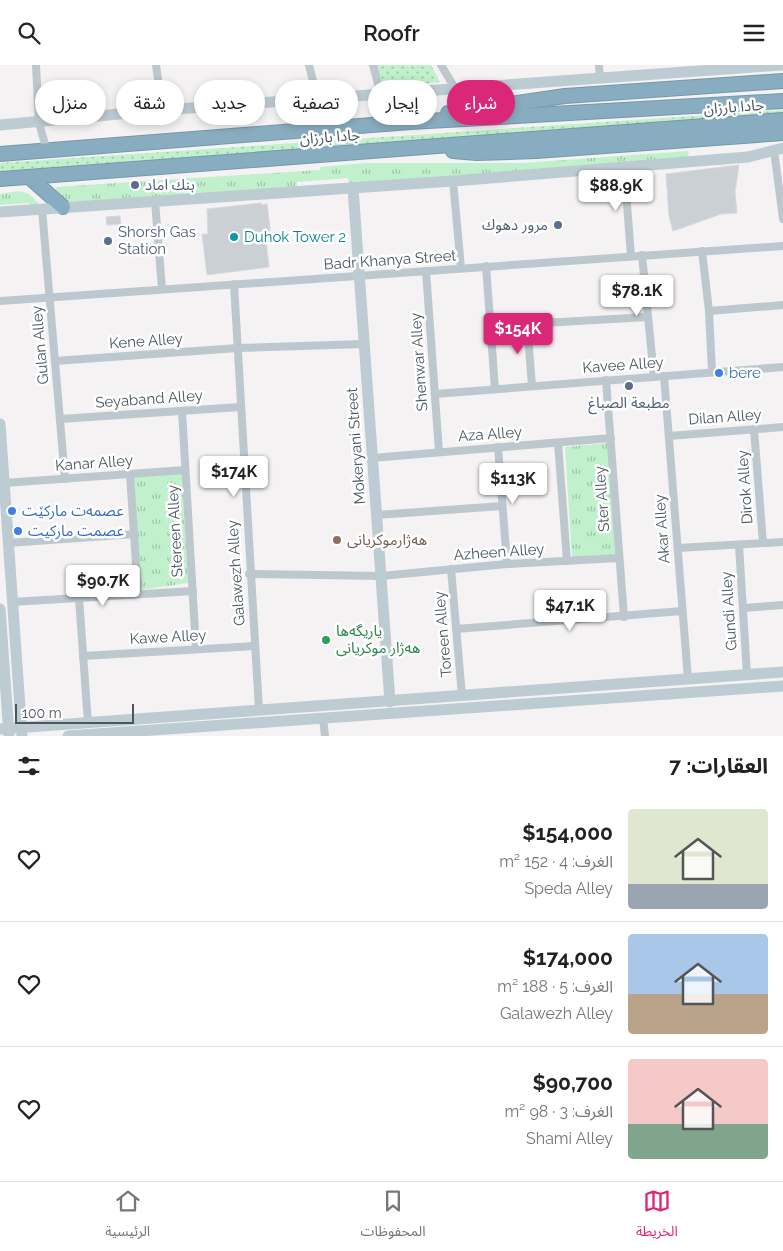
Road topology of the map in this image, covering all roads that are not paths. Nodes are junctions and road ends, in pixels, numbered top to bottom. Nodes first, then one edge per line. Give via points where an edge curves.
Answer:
1 (36, 65) edge
2 (156, 65) edge
3 (309, 65) edge
4 (373, 65) edge
5 (441, 65) edge
6 (599, 65) edge
7 (781, 65) edge
8 (662, 69) edge
9 (600, 79) junction
10 (37, 80) edge
11 (158, 80) edge
12 (312, 80) edge
13 (377, 80) edge
14 (450, 80) edge
15 (783, 81) edge
16 (515, 85) edge
17 (783, 101) edge
18 (275, 103) edge
19 (184, 109) edge
20 (437, 115) edge
21 (437, 120) edge
22 (783, 120) edge
23 (35, 123) edge
24 (0, 125) edge
25 (40, 125) edge
26 (324, 125) edge
27 (374, 125) edge
28 (325, 129) junction
29 (783, 133) edge
30 (409, 147) junction
31 (779, 149) edge
32 (47, 151) junction
33 (0, 155) edge
34 (624, 166) junction
35 (29, 177) junction
36 (0, 179) edge
37 (453, 181) junction
38 (352, 187) junction
39 (155, 201) junction
40 (63, 207) junction
41 (42, 209) junction
42 (0, 212) edge
43 (783, 219) edge
44 (783, 246) edge
45 (702, 251) junction
46 (642, 255) junction
47 (631, 256) junction
48 (486, 266) junction
49 (460, 268) junction
50 (426, 271) junction
51 (359, 276) junction
52 (234, 284) junction
53 (162, 289) junction
54 (50, 297) junction
55 (0, 301) edge
56 (783, 305) edge
57 (709, 311) junction
58 (648, 317) junction
59 (527, 323) junction
60 (490, 326) junction
61 (364, 344) junction
62 (238, 348) junction
63 (55, 361) junction
64 (783, 367) edge
65 (712, 372) junction
66 (664, 376) junction
67 (654, 377) junction
68 (606, 380) junction
69 (532, 386) junction
70 (495, 389) junction
71 (435, 394) junction
72 (240, 407) junction
73 (182, 411) junction
74 (60, 419) junction
75 (0, 424) edge
76 (783, 427) edge
77 (754, 429) junction
78 (668, 435) junction
79 (611, 438) junction
80 (558, 443) junction
81 (498, 447) junction
82 (439, 452) junction
83 (372, 459) junction
84 (185, 470) junction
85 (130, 474) junction
86 (65, 479) junction
87 (4, 483) junction
88 (502, 506) junction
89 (377, 515) junction
90 (135, 534) junction
91 (783, 542) edge
92 (8, 543) junction
93 (763, 543) junction
94 (739, 545) junction
95 (678, 548) junction
96 (619, 558) junction
97 (567, 561) junction
98 (507, 564) junction
99 (451, 569) junction
100 (250, 574) junction
101 (381, 575) junction
102 (193, 591) junction
103 (138, 594) junction
104 (79, 598) junction
105 (12, 603) junction
106 (783, 605) edge
107 (743, 608) junction
108 (0, 609) edge
109 (682, 611) junction
110 (624, 617) junction
111 (456, 629) junction
112 (255, 646) junction
113 (196, 649) junction
114 (83, 656) junction
115 (783, 672) edge
116 (748, 675) junction
117 (688, 679) junction
118 (783, 686) edge
119 (462, 696) junction
120 (390, 702) junction
121 (259, 710) junction
122 (323, 718) junction
123 (88, 723) junction
124 (6, 731) edge
125 (21, 732) edge
126 (108, 735) edge
127 (68, 736) edge
128 (325, 736) edge

1 - 10 street
2 - 11 street
3 - 12 street
4 - 13 street
5 - 14 street
6 - 9 street
7 - 8 main road
8 - 9 main road
9 - 16 main road
15 - 20 highway via 566,96
17 - 21 highway, جادا بارزان
18 - 19 main road
22 - 30 highway, جادا بارزان
23 - 24 main road
25 - 32 street
26 - 28 street
27 - 28 highway, جادا بارزان
28 - 32 highway, جادا بارزان
29 - 30 highway via 518,152 478,153
30 - 35 highway, جادا بارزان
31 - 34 main road via 748,157
31 - 43 street
32 - 33 highway, جادا بارزان
34 - 37 main road
34 - 47 street
35 - 36 highway, جادا بارزان
35 - 40 highway
37 - 38 main road
37 - 49 street
38 - 39 main road
38 - 51 main road, Mokeryani Street
39 - 40 main road
39 - 53 street
40 - 41 main road
41 - 42 main road
41 - 54 street, Gulan Alley
44 - 45 street, Badr Khanya Street
45 - 46 street, Badr Khanya Street
45 - 57 street
46 - 47 street, Badr Khanya Street
46 - 58 street
47 - 48 street, Badr Khanya Street
48 - 49 street, Badr Khanya Street
48 - 60 street
49 - 50 street, Badr Khanya Street
50 - 51 street, Badr Khanya Street
50 - 71 street, Shenwar Alley
51 - 52 street, Badr Khanya Street
51 - 61 main road, Mokeryani Street
52 - 53 street, Badr Khanya Street
52 - 62 street, Galawezh Alley
53 - 54 street, Badr Khanya Street
54 - 55 street, Badr Khanya Street
54 - 63 street, Gulan Alley
56 - 57 street
57 - 65 street
58 - 59 street
58 - 67 street
59 - 60 street
59 - 69 street
60 - 70 street
61 - 62 street, Kene Alley
61 - 83 main road, Mokeryani Street
62 - 63 street, Kene Alley
62 - 72 street, Galawezh Alley
63 - 74 street, Gulan Alley
64 - 65 street, Kavee Alley
65 - 66 street, Kavee Alley
66 - 67 street, Kavee Alley
66 - 78 street, Akar Alley
67 - 68 street, Kavee Alley
68 - 69 street, Kavee Alley
68 - 79 street, Ster Alley
69 - 70 street, Kavee Alley
70 - 71 street, Kavee Alley
71 - 82 street, Shenwar Alley
72 - 73 street, Seyaband Alley
72 - 100 street, Galawezh Alley
73 - 74 street, Seyaband Alley
73 - 84 street, Stereen Alley
74 - 86 street, Gulan Alley
75 - 87 main road
76 - 77 street, Dilan Alley
77 - 78 street, Dilan Alley
77 - 93 street, Dirok Alley
78 - 95 street, Akar Alley
79 - 80 street, Aza Alley
79 - 96 street, Ster Alley
80 - 81 street, Aza Alley
80 - 97 street
81 - 82 street, Aza Alley
81 - 88 street
82 - 83 street, Aza Alley
83 - 89 main road, Mokeryani Street
84 - 85 street, Kanar Alley
84 - 102 street, Stereen Alley
85 - 86 street, Kanar Alley
85 - 90 street
86 - 87 street, Kanar Alley
87 - 92 main road
88 - 89 street
88 - 98 street
89 - 101 main road, Mokeryani Street
90 - 92 street
90 - 103 street
91 - 93 street
92 - 105 main road
93 - 94 street
94 - 95 street
94 - 107 street, Gundi Alley
95 - 109 street, Akar Alley
96 - 97 street, Azheen Alley
96 - 110 street, Ster Alley
97 - 98 street, Azheen Alley
98 - 99 street, Azheen Alley
99 - 101 street, Azheen Alley
99 - 111 street, Toreen Alley
100 - 101 street, Azheen Alley
100 - 112 street, Galawezh Alley
101 - 120 main road, Mokeryani Street
102 - 103 street
102 - 113 street, Stereen Alley
103 - 104 street
104 - 105 street
104 - 114 street
105 - 125 main road
106 - 107 street
107 - 116 street, Gundi Alley
108 - 124 main road
109 - 110 street
109 - 117 street, Akar Alley
110 - 111 street
111 - 119 street, Toreen Alley
112 - 113 street, Kawe Alley
112 - 121 street, Galawezh Alley
113 - 114 street, Kawe Alley
114 - 123 street
115 - 116 main road
116 - 117 main road
117 - 119 main road
118 - 122 main road
119 - 120 main road
120 - 121 main road
121 - 123 main road
122 - 126 main road
122 - 128 street
123 - 125 main road
124 - 125 main road
126 - 127 main road

